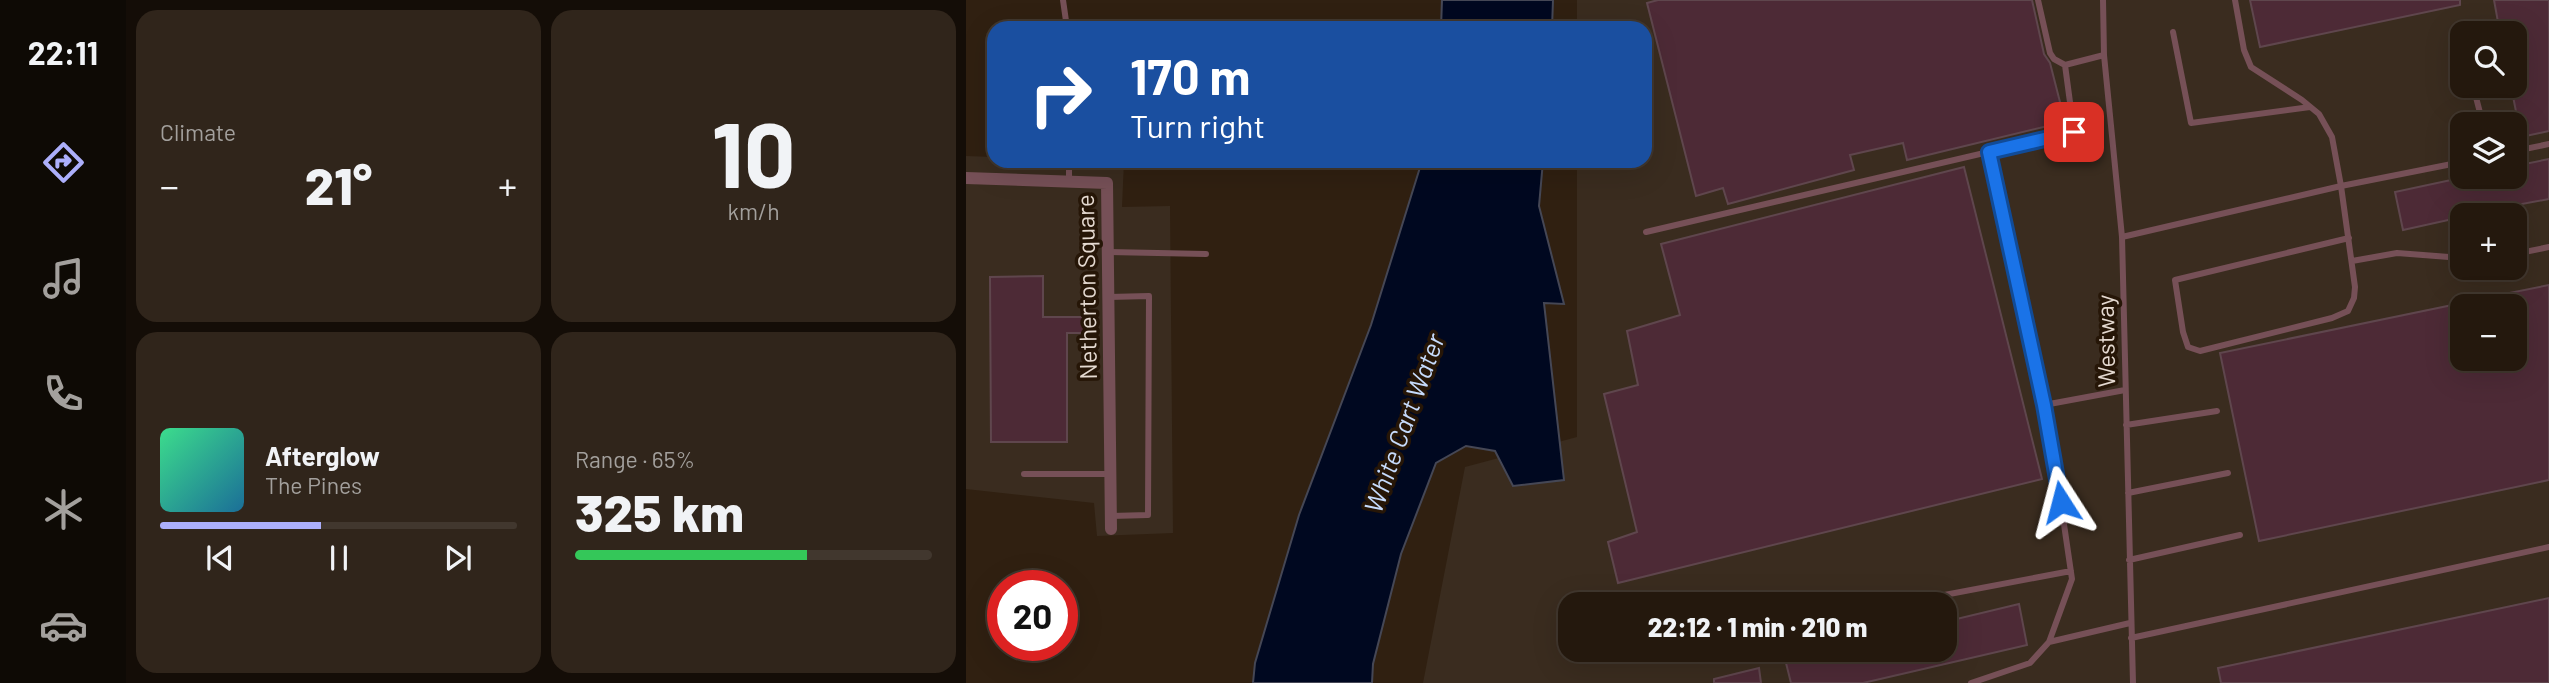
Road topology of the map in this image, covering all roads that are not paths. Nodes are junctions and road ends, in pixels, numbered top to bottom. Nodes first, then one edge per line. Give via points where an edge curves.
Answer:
1 (1063, 0) edge
2 (2038, 0) edge
3 (2103, 0) edge
4 (2235, 0) edge
5 (1066, 21) edge
6 (2173, 32) dead end
7 (2104, 55) junction
8 (2065, 65) junction
9 (2310, 107) junction
10 (2549, 144) edge
11 (2527, 149) edge
12 (1989, 152) junction
13 (2450, 164) edge
14 (1069, 168) edge
15 (966, 178) edge
16 (1069, 182) junction
17 (2341, 186) junction
18 (1646, 232) dead end
19 (2122, 237) junction
20 (2349, 238) junction
21 (2549, 247) edge
22 (1109, 252) junction
23 (2527, 252) edge
24 (1206, 254) dead end
25 (2450, 257) edge
26 (2352, 261) junction
27 (1109, 297) junction
28 (2126, 390) junction
29 (2044, 405) junction
30 (2217, 411) dead end
31 (2126, 425) junction
32 (2228, 473) dead end
33 (1024, 474) dead end
34 (1111, 474) junction
35 (2127, 493) junction
36 (1111, 522) joint
37 (2240, 535) dead end
38 (2549, 547) edge
39 (2129, 560) junction
40 (2071, 570) junction
41 (1957, 592) edge
42 (2130, 623) junction
43 (2131, 638) junction
44 (2049, 642) junction
45 (1971, 683) edge
46 (2133, 683) edge

1 - 5 lane
2 - 8 lane via 2050,53
3 - 7 lane, Westway
4 - 9 lane via 2251,67
6 - 9 lane via 2191,123
7 - 8 lane
7 - 19 lane, Westway
8 - 12 lane via 2074,132
9 - 17 lane via 2332,137
10 - 11 lane
12 - 18 lane
12 - 29 lane
13 - 17 lane
14 - 16 lane
15 - 16 street, Netherton Square
16 - 22 street, Netherton Square via 1107,183
17 - 19 lane
17 - 20 lane
19 - 28 lane, Westway
20 - 26 lane
20 - 26 lane via 2175,280 2188,348 2200,351 2348,311 2355,286
21 - 23 lane
22 - 24 lane
22 - 27 street, Netherton Square
25 - 26 lane via 2397,253
27 - 34 street, Netherton Square
27 - 36 lane via 1149,296 1148,515
28 - 29 lane
28 - 31 lane, Westway
29 - 40 lane
30 - 31 lane
31 - 35 lane, Westway
32 - 35 lane
33 - 34 lane
34 - 36 street, Netherton Square
35 - 39 lane, Westway
37 - 39 lane
38 - 43 lane
39 - 42 lane, Westway
40 - 41 lane
40 - 44 lane via 2072,579
42 - 43 lane, Westway
42 - 44 lane
43 - 46 lane, Westway
44 - 45 lane via 2030,663

